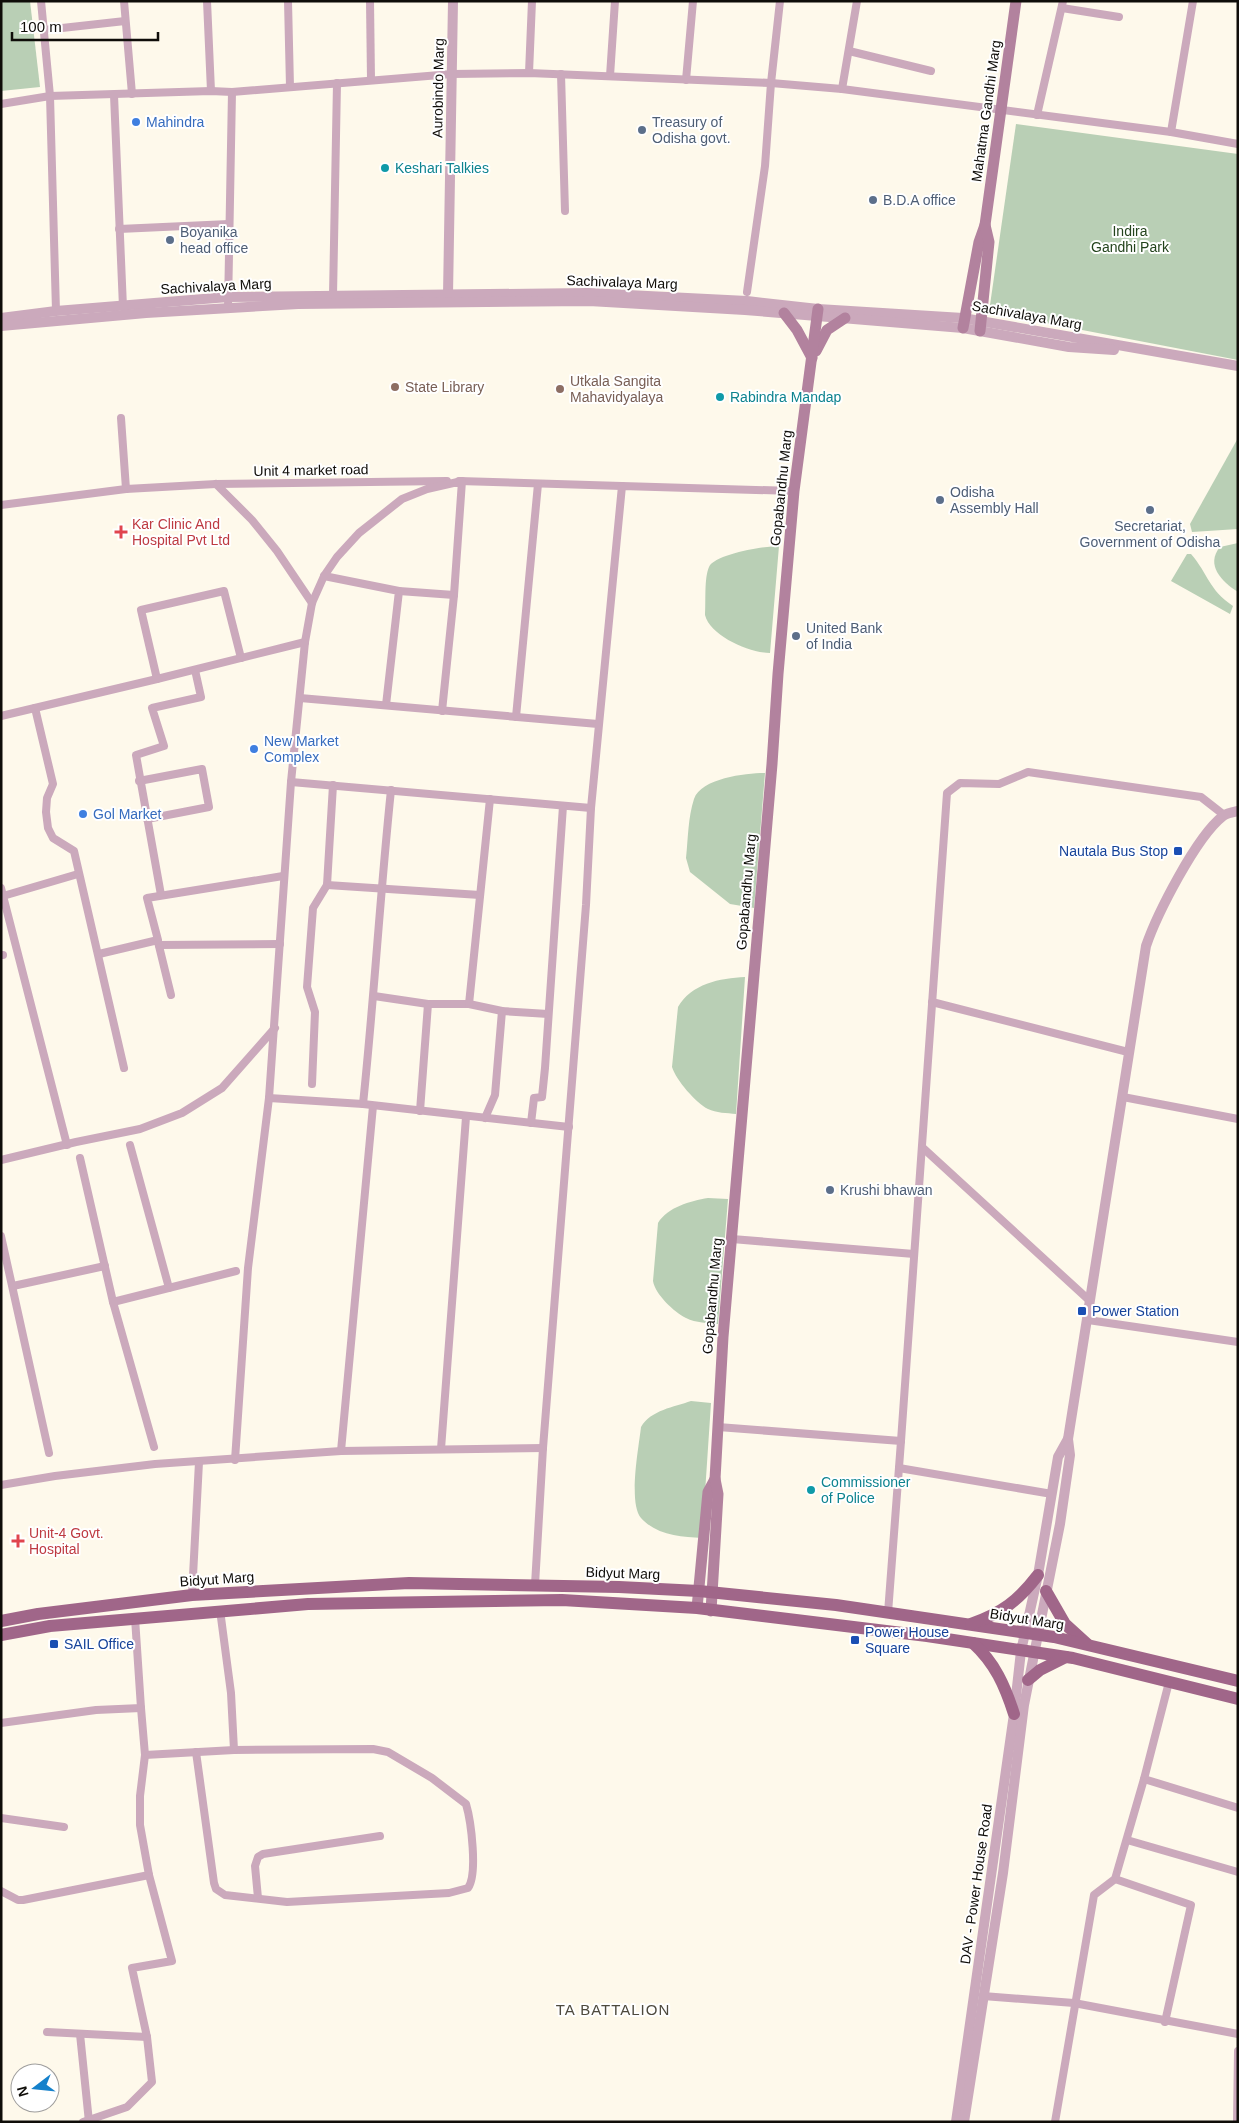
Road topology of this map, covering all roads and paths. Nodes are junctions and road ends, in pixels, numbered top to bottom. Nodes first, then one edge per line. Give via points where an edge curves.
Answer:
1 (42, 1) edge
2 (124, 1) edge
3 (207, 1) edge
4 (288, 1) edge
5 (370, 1) edge
6 (453, 1) edge
7 (532, 1) edge
8 (615, 1) edge
9 (693, 1) edge
10 (780, 1) edge
11 (857, 1) edge
12 (1016, 1) edge
13 (1193, 1) edge
14 (1062, 4) edge
15 (1118, 17) dead end
16 (125, 21) junction
17 (44, 30) junction
18 (849, 51) junction
19 (931, 71) dead end
20 (529, 73) junction
21 (452, 74) junction
22 (562, 74) junction
23 (610, 76) junction
24 (371, 80) junction
25 (686, 80) junction
26 (337, 83) junction
27 (771, 83) junction
28 (290, 87) junction
29 (842, 89) junction
30 (211, 90) junction
31 (232, 92) junction
32 (132, 94) junction
33 (114, 95) junction
34 (50, 96) junction
35 (1, 104) edge
36 (1001, 111) junction
37 (1037, 115) junction
38 (1171, 132) junction
39 (1238, 144) edge
40 (565, 211) dead end
41 (229, 224) junction
42 (985, 224) junction
43 (119, 229) junction
44 (748, 292) dead end
45 (448, 294) junction
46 (333, 296) junction
47 (228, 297) junction
48 (123, 307) junction
49 (228, 308) junction
50 (56, 311) junction
51 (817, 312) junction
52 (784, 313) junction
53 (1, 318) edge
54 (845, 318) junction
55 (963, 323) junction
56 (1, 326) edge
57 (980, 326) junction
58 (812, 358) junction
59 (1238, 366) edge
60 (1238, 372) edge
61 (121, 418) dead end
62 (462, 481) junction
63 (216, 484) junction
64 (538, 484) junction
65 (622, 486) junction
66 (126, 489) junction
67 (794, 491) junction
68 (1, 504) edge
69 (324, 576) junction
70 (399, 591) junction
71 (454, 595) junction
72 (312, 603) junction
73 (305, 642) junction
74 (241, 658) junction
75 (195, 670) junction
76 (157, 679) junction
77 (300, 698) junction
78 (386, 705) junction
79 (35, 708) junction
80 (442, 711) junction
81 (1, 716) edge
82 (516, 717) junction
83 (598, 724) junction
84 (139, 781) junction
85 (292, 782) junction
86 (333, 785) junction
87 (391, 790) junction
88 (490, 799) junction
89 (563, 806) junction
90 (591, 808) junction
91 (1238, 811) edge
92 (1224, 815) junction
93 (147, 819) junction
94 (78, 874) junction
95 (283, 876) junction
96 (327, 885) junction
97 (1, 888) edge
98 (380, 888) junction
99 (161, 895) junction
100 (480, 895) junction
101 (3, 896) junction
102 (158, 942) junction
103 (280, 944) junction
104 (99, 954) junction
105 (171, 995) dead end
106 (374, 996) junction
107 (932, 1002) junction
108 (428, 1004) junction
109 (469, 1004) junction
110 (502, 1010) junction
111 (548, 1014) junction
112 (275, 1028) junction
113 (1128, 1052) junction
114 (124, 1068) dead end
115 (312, 1084) dead end
116 (1122, 1097) junction
117 (269, 1098) junction
118 (363, 1104) junction
119 (373, 1106) junction
120 (420, 1111) junction
121 (466, 1116) junction
122 (486, 1118) junction
123 (1238, 1119) edge
124 (531, 1123) junction
125 (569, 1127) junction
126 (67, 1145) junction
127 (130, 1145) dead end
128 (923, 1148) junction
129 (80, 1158) dead end
130 (1, 1160) edge
131 (1, 1236) edge
132 (732, 1239) junction
133 (914, 1254) junction
134 (105, 1266) junction
135 (236, 1271) dead end
136 (13, 1286) junction
137 (169, 1288) junction
138 (1090, 1301) junction
139 (114, 1302) junction
140 (1088, 1320) junction
141 (1238, 1342) edge
142 (718, 1427) junction
143 (1068, 1439) junction
144 (901, 1441) junction
145 (154, 1447) dead end
146 (543, 1448) junction
147 (441, 1449) junction
148 (341, 1451) junction
149 (48, 1453) dead end
150 (235, 1460) junction
151 (199, 1462) junction
152 (899, 1468) junction
153 (1, 1485) edge
154 (1052, 1494) junction
155 (1064, 1497) junction
156 (1038, 1575) junction
157 (409, 1583) junction
158 (535, 1585) junction
159 (706, 1591) junction
160 (1046, 1591) junction
161 (192, 1595) junction
162 (409, 1602) junction
163 (697, 1608) junction
164 (220, 1610) junction
165 (712, 1611) junction
166 (888, 1612) junction
167 (135, 1618) junction
168 (1, 1620) edge
169 (968, 1624) junction
170 (1031, 1634) junction
171 (1, 1636) edge
172 (973, 1643) junction
173 (1088, 1645) junction
174 (1027, 1652) junction
175 (1066, 1657) junction
176 (1028, 1680) junction
177 (1238, 1681) edge
178 (1169, 1682) junction
179 (1238, 1699) edge
180 (141, 1708) junction
181 (1014, 1714) junction
182 (1, 1723) edge
183 (234, 1750) junction
184 (196, 1752) junction
185 (145, 1755) junction
186 (1144, 1779) junction
187 (1238, 1808) edge
188 (1, 1818) edge
189 (64, 1827) dead end
190 (380, 1836) dead end
191 (1127, 1840) junction
192 (1238, 1872) edge
193 (149, 1875) junction
194 (1115, 1879) junction
195 (1, 1891) edge
196 (258, 1898) junction
197 (984, 1996) junction
198 (1074, 2003) junction
199 (1166, 2022) junction
200 (47, 2032) dead end
201 (80, 2034) junction
202 (1238, 2034) edge
203 (147, 2037) junction
204 (1238, 2051) edge
205 (86, 2121) edge
206 (956, 2122) edge
207 (964, 2122) edge
208 (1055, 2122) edge
209 (1237, 2122) edge

1 - 17 street
2 - 16 street
3 - 30 street
4 - 28 street
5 - 24 street
6 - 21 street, Aurobindo Marg
7 - 20 street
8 - 23 street
9 - 25 street
10 - 27 street
11 - 18 street
12 - 36 main road, Mahatma Gandhi Marg
13 - 38 street
14 - 15 street
14 - 37 street
16 - 17 street
16 - 32 street
17 - 34 street
18 - 19 street
18 - 29 street
20 - 21 street
20 - 22 street
21 - 24 street
21 - 45 street, Aurobindo Marg
22 - 23 street
22 - 40 street
23 - 25 street
24 - 26 street
25 - 27 street
26 - 28 street
26 - 46 street
27 - 29 street
27 - 44 street via 765,166
28 - 31 street
29 - 36 street
30 - 31 street
30 - 32 street
31 - 41 street
32 - 33 street
33 - 34 street
33 - 43 street
34 - 35 street
34 - 50 street
36 - 37 street
36 - 42 main road, Mahatma Gandhi Marg
37 - 38 street
38 - 39 street
41 - 43 street
41 - 47 street
42 - 55 main road, Mahatma Gandhi Marg
42 - 57 main road, Mahatma Gandhi Marg via 989,242
43 - 48 street
45 - 46 street, Sachivalaya Marg
45 - 51 street, Sachivalaya Marg via 588,293 746,301
46 - 47 street, Sachivalaya Marg
47 - 48 street, Sachivalaya Marg
47 - 49 street
48 - 50 street, Sachivalaya Marg
49 - 52 street, Sachivalaya Marg via 298,304 589,301
49 - 56 street, Sachivalaya Marg
50 - 53 street, Sachivalaya Marg
51 - 52 street, Sachivalaya Marg
51 - 54 street, Sachivalaya Marg
51 - 55 street, Sachivalaya Marg
51 - 58 main road, Gopabandhu Marg
52 - 58 main road
54 - 55 street, Sachivalaya Marg
54 - 58 main road via 827,330
55 - 57 street, Sachivalaya Marg
57 - 59 street, Sachivalaya Marg
57 - 60 street, Sachivalaya Marg via 1069,347 1136,352
58 - 67 main road, Gopabandhu Marg
61 - 66 street
62 - 63 street, Unit 4 market road
62 - 64 street, Unit 4 market road
62 - 69 street via 427,489 402,500 359,533
62 - 71 street
63 - 66 street, Unit 4 market road
63 - 72 street via 265,536
64 - 65 street, Unit 4 market road
64 - 82 street
65 - 67 street, Unit 4 market road
65 - 83 street
66 - 68 street, Unit 4 market road
67 - 132 main road, Gopabandhu Marg
69 - 70 street
69 - 72 street
70 - 71 street
70 - 78 street
71 - 80 street
72 - 73 street
73 - 74 street
73 - 77 street
74 - 75 street
74 - 76 street via 224,591 141,610
75 - 76 street
75 - 84 street via 201,697 152,708 164,746 136,755
76 - 79 street
77 - 78 street
77 - 85 street
78 - 80 street
79 - 81 street
79 - 94 street via 54,784 47,798 46,820 53,838 74,851
80 - 82 street
82 - 83 street
83 - 90 street
84 - 93 street
84 - 93 street via 202,769 209,807
85 - 86 street
85 - 95 street
86 - 87 street
86 - 96 street
87 - 88 street
87 - 98 street
88 - 89 street
88 - 100 street
89 - 90 street
89 - 111 street
90 - 125 street
91 - 92 street
92 - 107 street via 1201,797 1028,772 999,784 960,783 947,793
92 - 113 street via 1190,858 1152,926
93 - 99 street
94 - 101 street
94 - 104 street
95 - 99 street
95 - 103 street
96 - 98 street
96 - 115 street via 312,908 308,987 316,1012
97 - 101 street
98 - 100 street
98 - 106 street
99 - 102 street via 147,898
100 - 109 street
101 - 126 street
102 - 103 street
102 - 104 street
102 - 105 street
103 - 112 street
104 - 114 street
106 - 108 street
106 - 118 street
107 - 113 street
107 - 128 street
108 - 109 street
108 - 120 street
109 - 110 street
110 - 111 street
110 - 122 street via 495,1095
111 - 124 street via 542,1096 534,1098
112 - 117 street
112 - 126 street via 222,1088 182,1114 140,1129
113 - 116 street
116 - 123 street
116 - 138 street
117 - 118 street
117 - 150 street via 248,1268
118 - 119 street
119 - 120 street
119 - 148 street
120 - 121 street
121 - 122 street
121 - 147 street
122 - 124 street
124 - 125 street
125 - 146 street
126 - 130 street
127 - 137 street
128 - 133 street
128 - 138 street
129 - 134 street
131 - 136 street
132 - 133 street
132 - 142 main road, Gopabandhu Marg
133 - 144 street
134 - 136 street
134 - 139 street
135 - 137 street
136 - 149 street
137 - 139 street
138 - 140 street
139 - 145 street
140 - 141 street
140 - 143 street
142 - 144 street
142 - 159 main road, Gopabandhu Marg via 715,1479 708,1492
143 - 154 street via 1058,1457
143 - 155 street via 1070,1455
144 - 152 street
146 - 147 street
146 - 158 street
147 - 148 street
148 - 150 street
150 - 151 street
151 - 153 street via 155,1464
151 - 161 street
152 - 154 street
152 - 166 street
154 - 155 street via 1058,1491
154 - 156 street
155 - 160 street
156 - 169 main road via 1024,1594 1003,1610
156 - 170 street
157 - 158 main road, Bidyut Marg
157 - 161 main road, Bidyut Marg
157 - 162 main road
158 - 159 main road, Bidyut Marg
159 - 163 main road, Gopabandhu Marg
159 - 165 main road, Gopabandhu Marg
159 - 166 main road, Bidyut Marg
160 - 170 street
160 - 173 main road via 1066,1624
161 - 168 main road, Bidyut Marg
162 - 163 main road via 562,1600
162 - 164 main road
163 - 165 main road
164 - 167 main road
164 - 183 street via 231,1693
165 - 172 main road
166 - 169 main road, Bidyut Marg
167 - 171 main road via 50,1626
167 - 180 street
169 - 170 main road, Bidyut Marg
170 - 173 main road, Bidyut Marg
170 - 174 street
172 - 174 main road
172 - 181 main road via 994,1666 1006,1688
173 - 177 main road, Bidyut Marg
174 - 175 main road
174 - 176 street, DAV - Power House Road
174 - 181 street, DAV - Power House Road
175 - 176 main road
175 - 178 main road
176 - 197 street, DAV - Power House Road
178 - 179 main road
178 - 186 street
180 - 182 street via 96,1710
180 - 185 street
181 - 206 street, DAV - Power House Road
183 - 184 street
183 - 196 street via 373,1749 388,1752 463,1800 468,1810 472,1858 472,1882 468,1888 449,1893 287,1902
184 - 185 street
184 - 196 street via 216,1889 225,1895
185 - 193 street via 139,1809
186 - 187 street
186 - 191 street
188 - 189 street
190 - 196 street via 263,1854 255,1866
191 - 192 street
191 - 194 street
193 - 195 street via 23,1900
193 - 203 street via 172,1961 132,1968
194 - 198 street via 1094,1895
194 - 199 street via 1191,1905
197 - 198 street
197 - 207 street, DAV - Power House Road
198 - 199 street
198 - 208 street
199 - 202 street
200 - 201 street
201 - 203 street
201 - 205 street
203 - 205 street via 152,2082 127,2107
204 - 209 street

